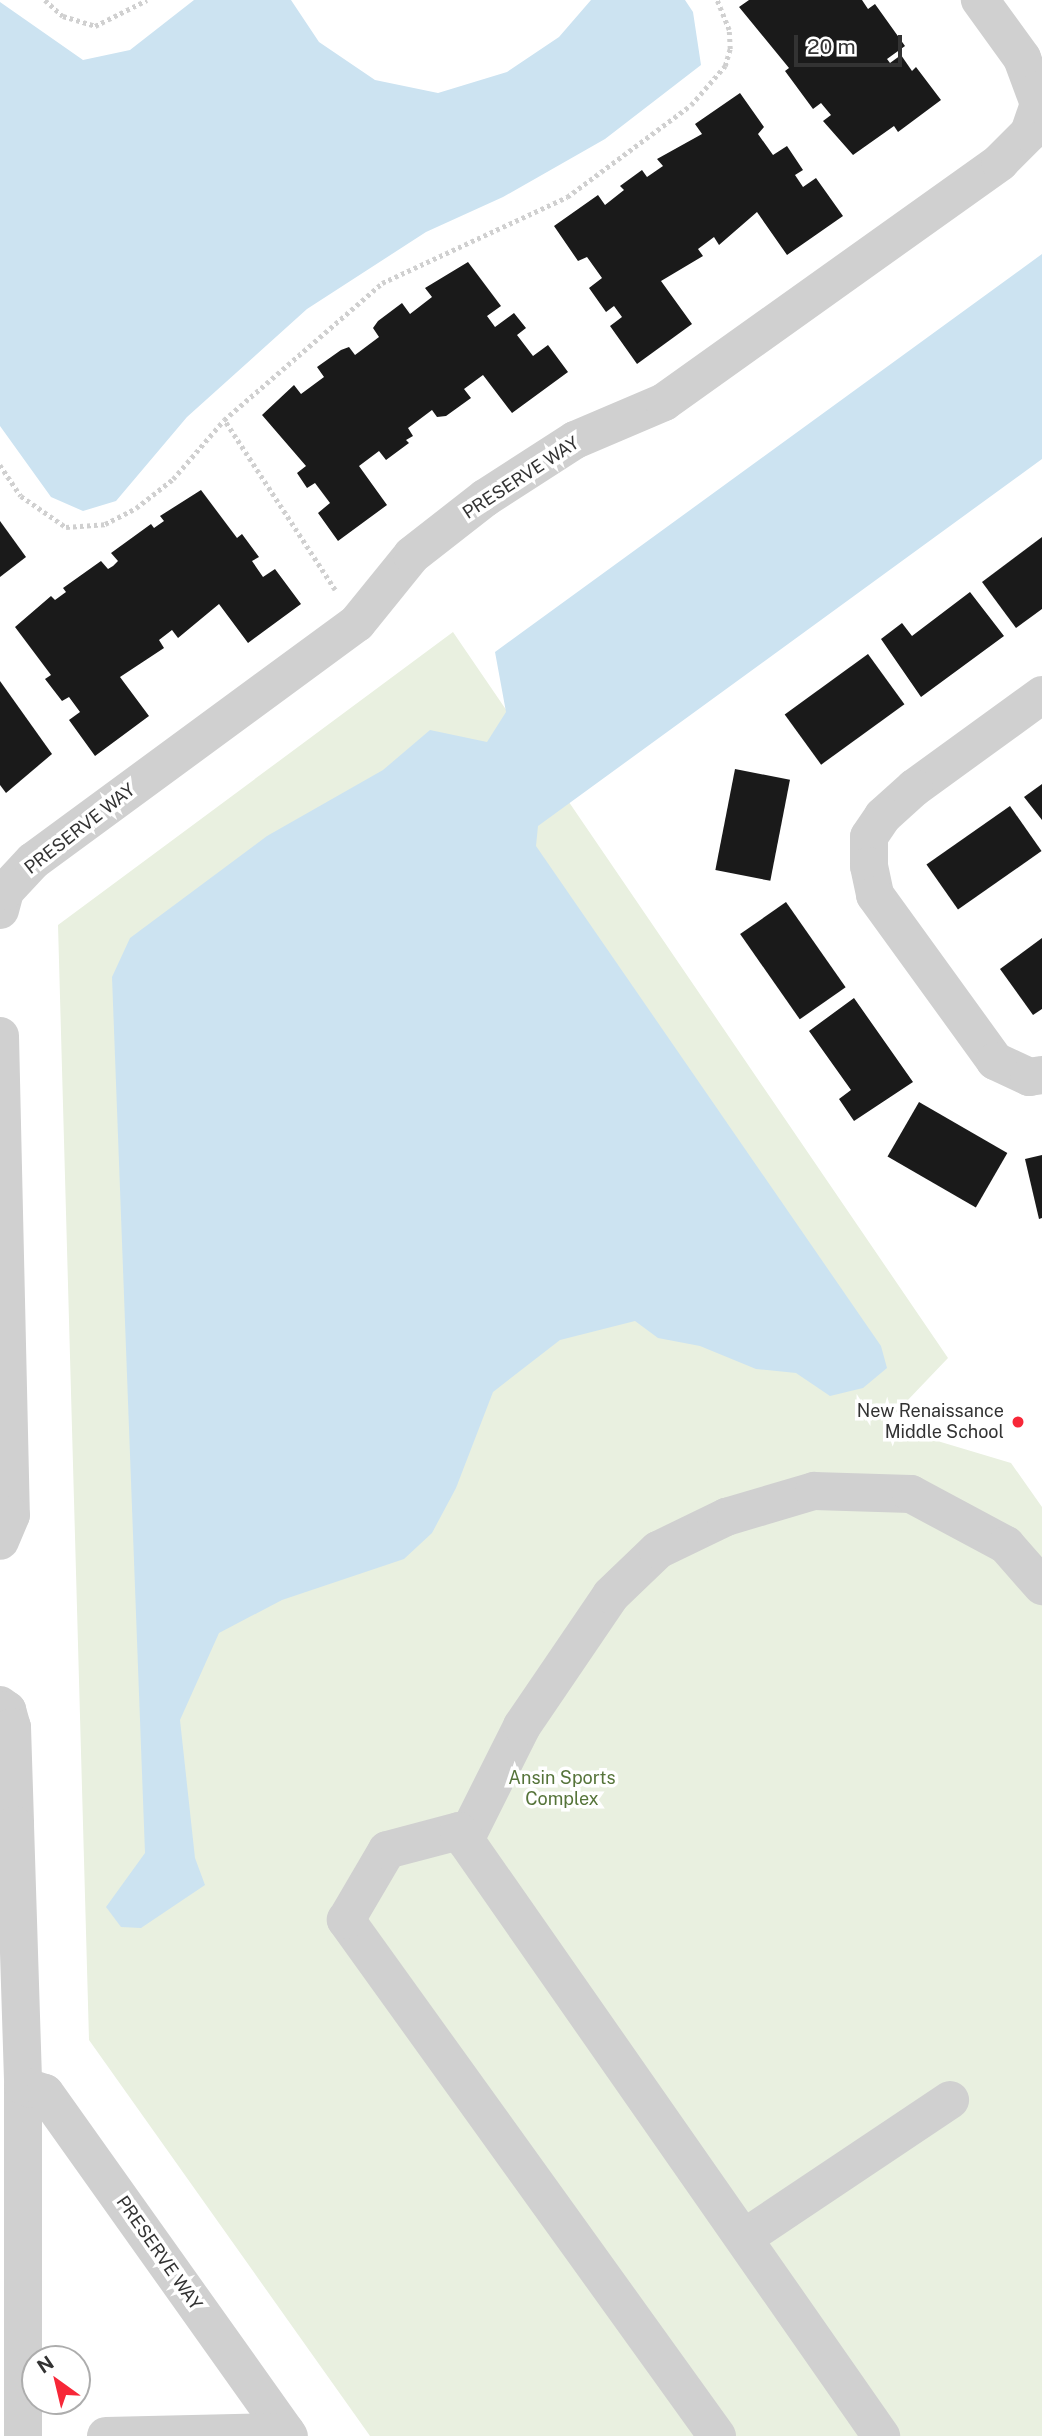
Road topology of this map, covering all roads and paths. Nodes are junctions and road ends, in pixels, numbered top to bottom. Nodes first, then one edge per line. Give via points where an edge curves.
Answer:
1 (45, 0) edge
2 (147, 0) edge
3 (717, 0) edge
4 (980, 0) edge
5 (224, 420) junction
6 (0, 465) edge
7 (357, 623) junction
8 (1042, 695) edge
9 (0, 910) edge
10 (0, 1036) edge
11 (1035, 1076) edge
12 (0, 1541) edge
13 (1042, 1586) edge
14 (0, 1705) edge
15 (8, 1825) edge
16 (465, 1840) junction
17 (23, 2086) junction
18 (950, 2100) dead end
19 (744, 2238) junction
20 (288, 2434) edge
21 (23, 2436) edge
22 (106, 2436) edge
23 (717, 2436) edge
24 (881, 2436) edge

1 - 2 path via 62,16 95,26
3 - 5 path via 729,30 730,49 720,72 691,105 567,197 382,283
4 - 7 street, PRESERVE WAY via 1034,83 1039,104 1029,133 1000,162 664,402 575,440 485,498 412,555
5 - 6 path via 173,479 136,508 105,524 66,527 21,496
5 - 7 path
7 - 9 street, PRESERVE WAY via 33,862 5,891
8 - 11 street via 914,788 869,836 875,895 995,1061
10 - 12 street via 11,1515
13 - 16 street via 1006,1545 911,1494 814,1491 726,1517 658,1550 611,1595 522,1727
14 - 15 street via 7,1710 12,1727
15 - 17 street
16 - 19 street
16 - 23 street via 459,1831 387,1850 346,1920
17 - 20 street, PRESERVE WAY via 45,2093
17 - 21 street
18 - 19 street
19 - 24 street
20 - 22 street, PRESERVE WAY

